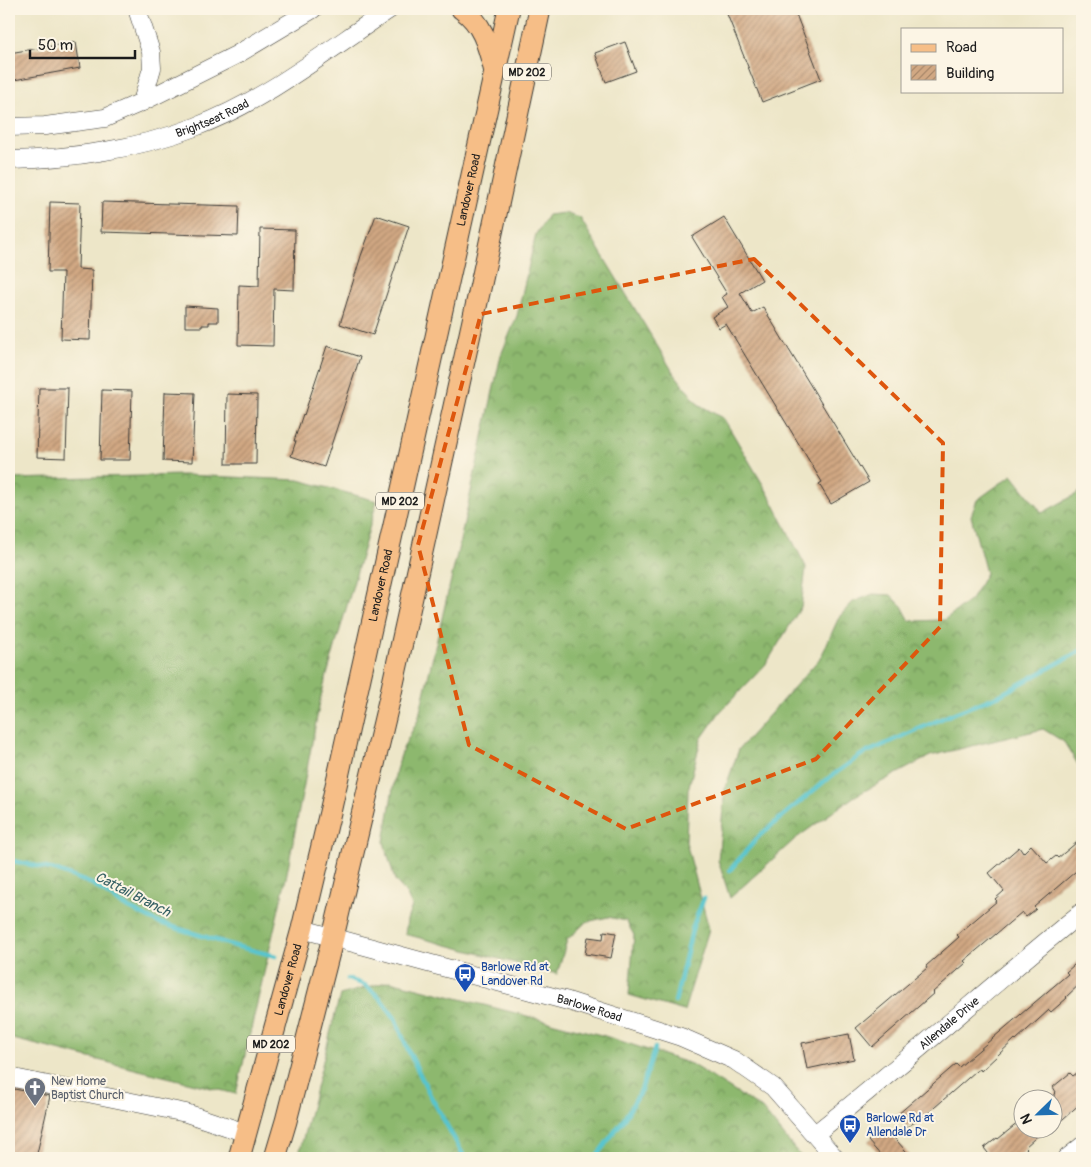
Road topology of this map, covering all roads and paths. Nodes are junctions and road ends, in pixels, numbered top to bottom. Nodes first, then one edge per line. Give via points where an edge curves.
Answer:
1 (313, 9) edge
2 (390, 9) edge
3 (462, 9) edge
4 (509, 9) edge
5 (540, 9) edge
6 (138, 12) dead end
7 (495, 73) junction
8 (142, 102) junction
9 (9, 126) edge
10 (9, 160) edge
11 (1082, 912) edge
12 (302, 929) junction
13 (333, 937) junction
14 (9, 1077) edge
15 (246, 1133) junction
16 (815, 1134) junction
17 (1082, 1146) edge
18 (239, 1158) edge
19 (274, 1158) edge
20 (836, 1158) edge
21 (1067, 1158) edge

1 - 8 street via 236,55
2 - 10 street, Brightseat Road via 284,81 197,127 166,138 101,151
3 - 7 main road via 477,22 484,34
4 - 7 main road, Landover Road / MD 202
5 - 13 main road, MD 202 via 390,697
6 - 8 street via 151,52 152,68
7 - 12 main road, Landover Road / MD 202
8 - 9 street via 105,118 45,126
11 - 16 street, Allendale Drive via 884,1080
12 - 13 street, Barlowe Road
12 - 15 main road, Landover Road / MD 202
13 - 16 street, Barlowe Road via 568,1001 681,1037 734,1060 773,1087
13 - 19 main road, MD 202
14 - 15 street via 186,1113
15 - 18 main road, Landover Road / MD 202
16 - 20 street, Barlowe Road
17 - 21 street

